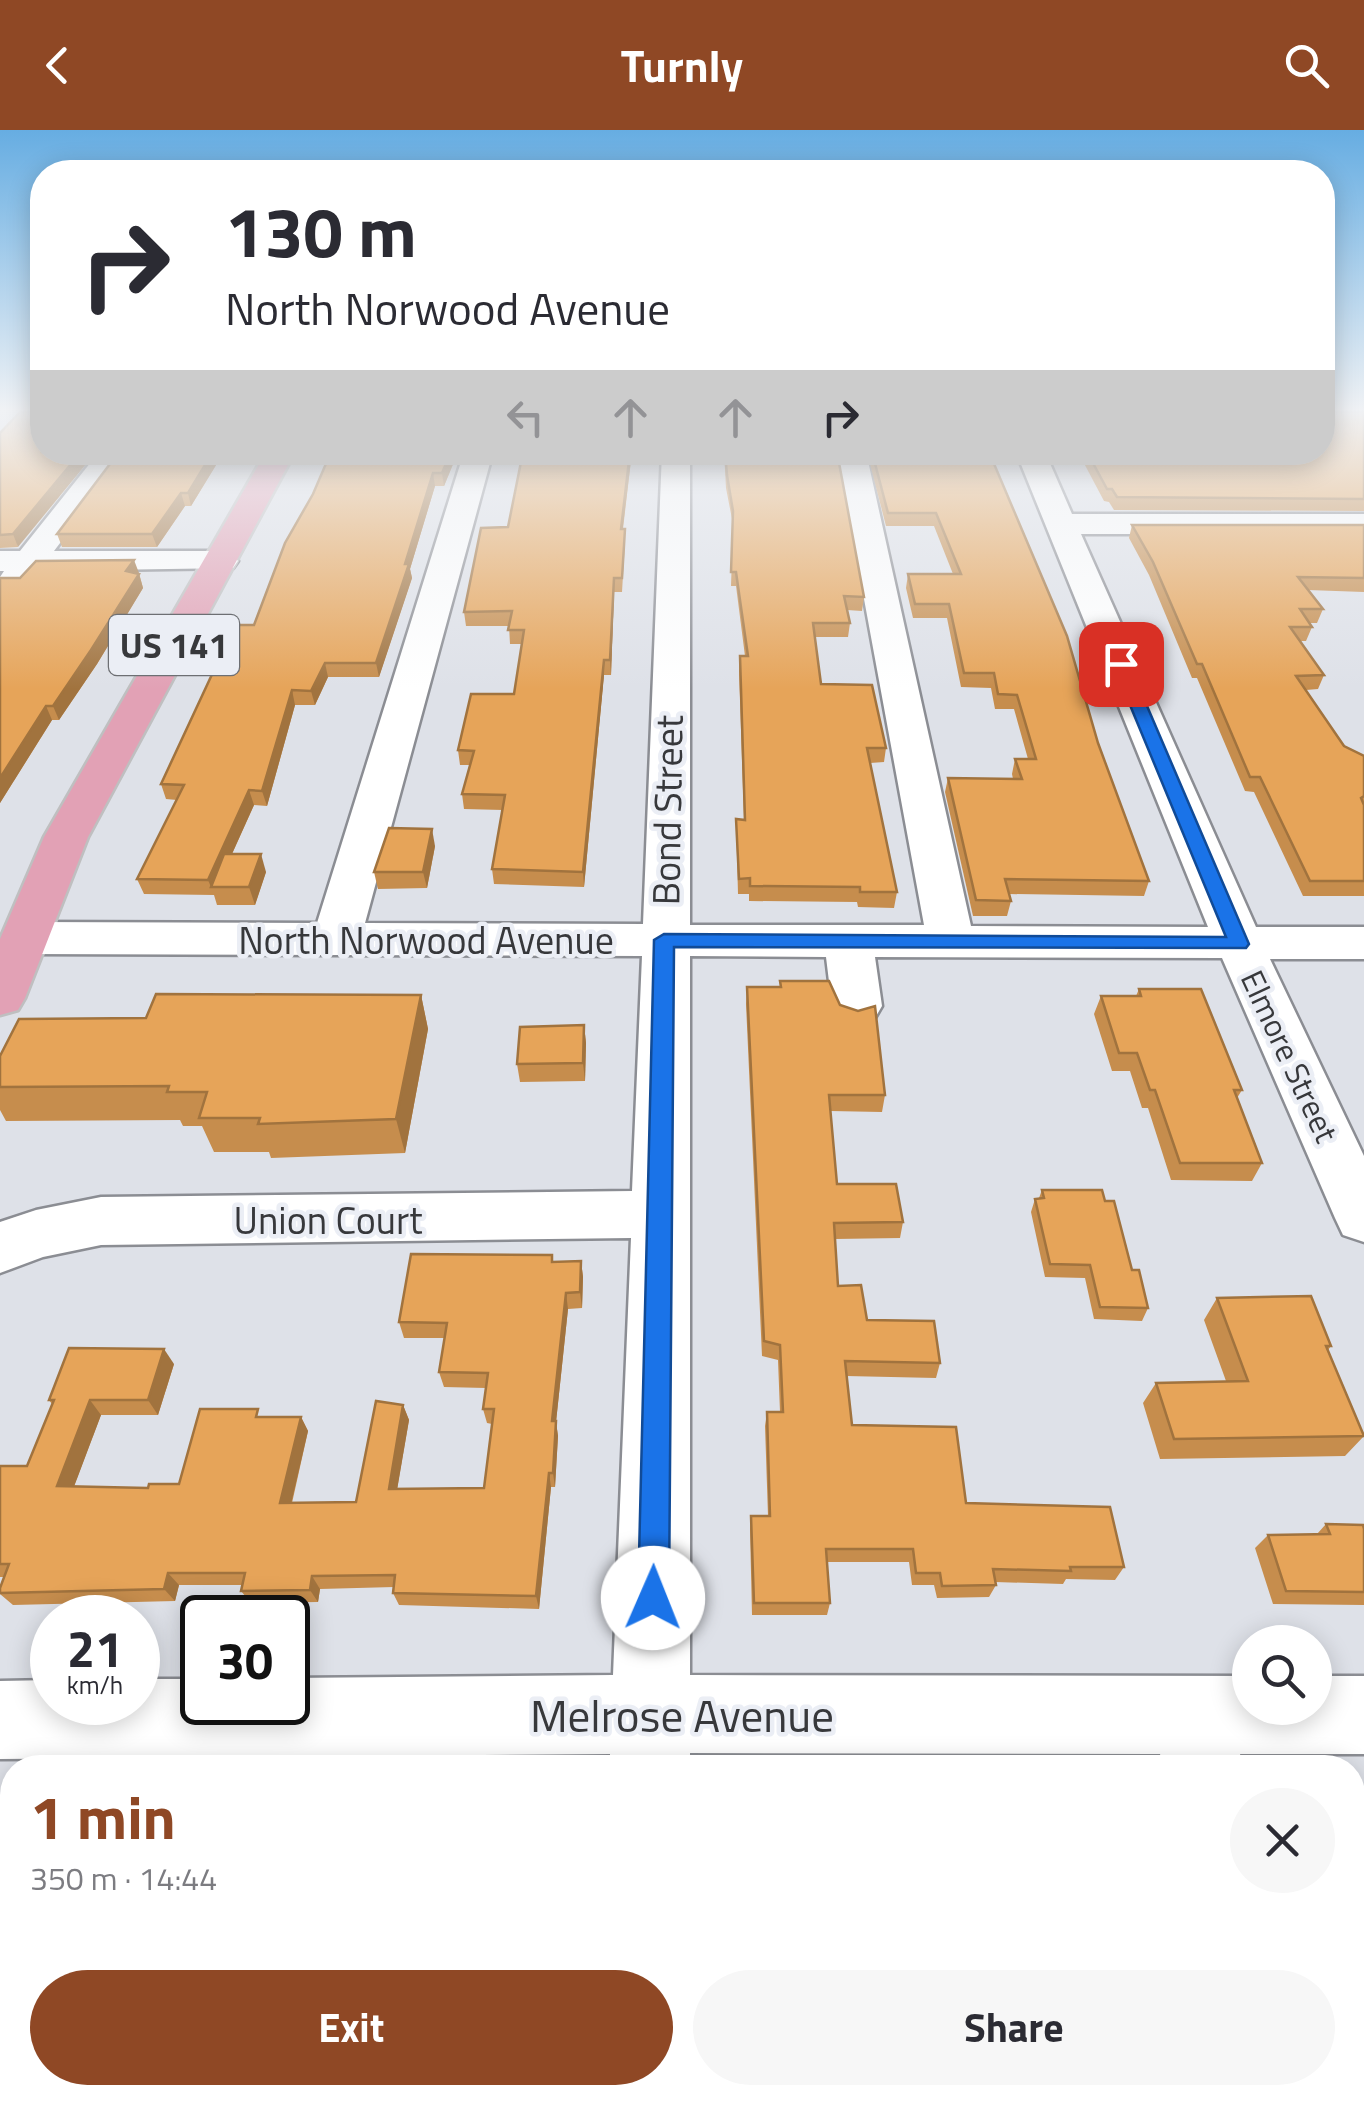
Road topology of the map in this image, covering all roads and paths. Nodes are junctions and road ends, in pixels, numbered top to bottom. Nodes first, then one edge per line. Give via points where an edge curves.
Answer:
1 (67, 504) edge
2 (252, 504) edge
3 (464, 504) edge
4 (675, 504) edge
5 (862, 504) edge
6 (1053, 504) edge
7 (1062, 524) junction
8 (1364, 524) edge
9 (14, 561) edge
10 (220, 561) junction
11 (0, 599) edge
12 (14, 928) edge
13 (950, 939) junction
14 (336, 940) junction
15 (664, 940) junction
16 (848, 940) junction
17 (1364, 942) edge
18 (1239, 944) junction
19 (0, 998) edge
20 (857, 1006) edge
21 (661, 1214) junction
22 (1364, 1218) edge
23 (0, 1248) edge
24 (1364, 1715) edge
25 (0, 1720) edge
26 (650, 1741) edge
27 (1196, 1741) edge

1 - 9 street
2 - 10 main road, US 141
3 - 14 street
4 - 15 street, Bond Street
5 - 13 street
6 - 7 street, Elmore Street
7 - 8 street
7 - 18 street, Elmore Street
9 - 10 street
9 - 11 street
10 - 12 main road, US 141
12 - 14 street, North Norwood Avenue
12 - 19 main road, US 141
13 - 16 street, North Norwood Avenue
13 - 18 street, North Norwood Avenue
14 - 15 street, North Norwood Avenue
15 - 16 street, North Norwood Avenue
15 - 21 street, Bond Street
16 - 20 street
17 - 18 street, North Norwood Avenue
18 - 22 street, Elmore Street
21 - 23 street, Union Court via 102,1221
21 - 26 street, Bond Street
24 - 27 street, Melrose Avenue
25 - 26 street, Melrose Avenue
26 - 27 street, Melrose Avenue

